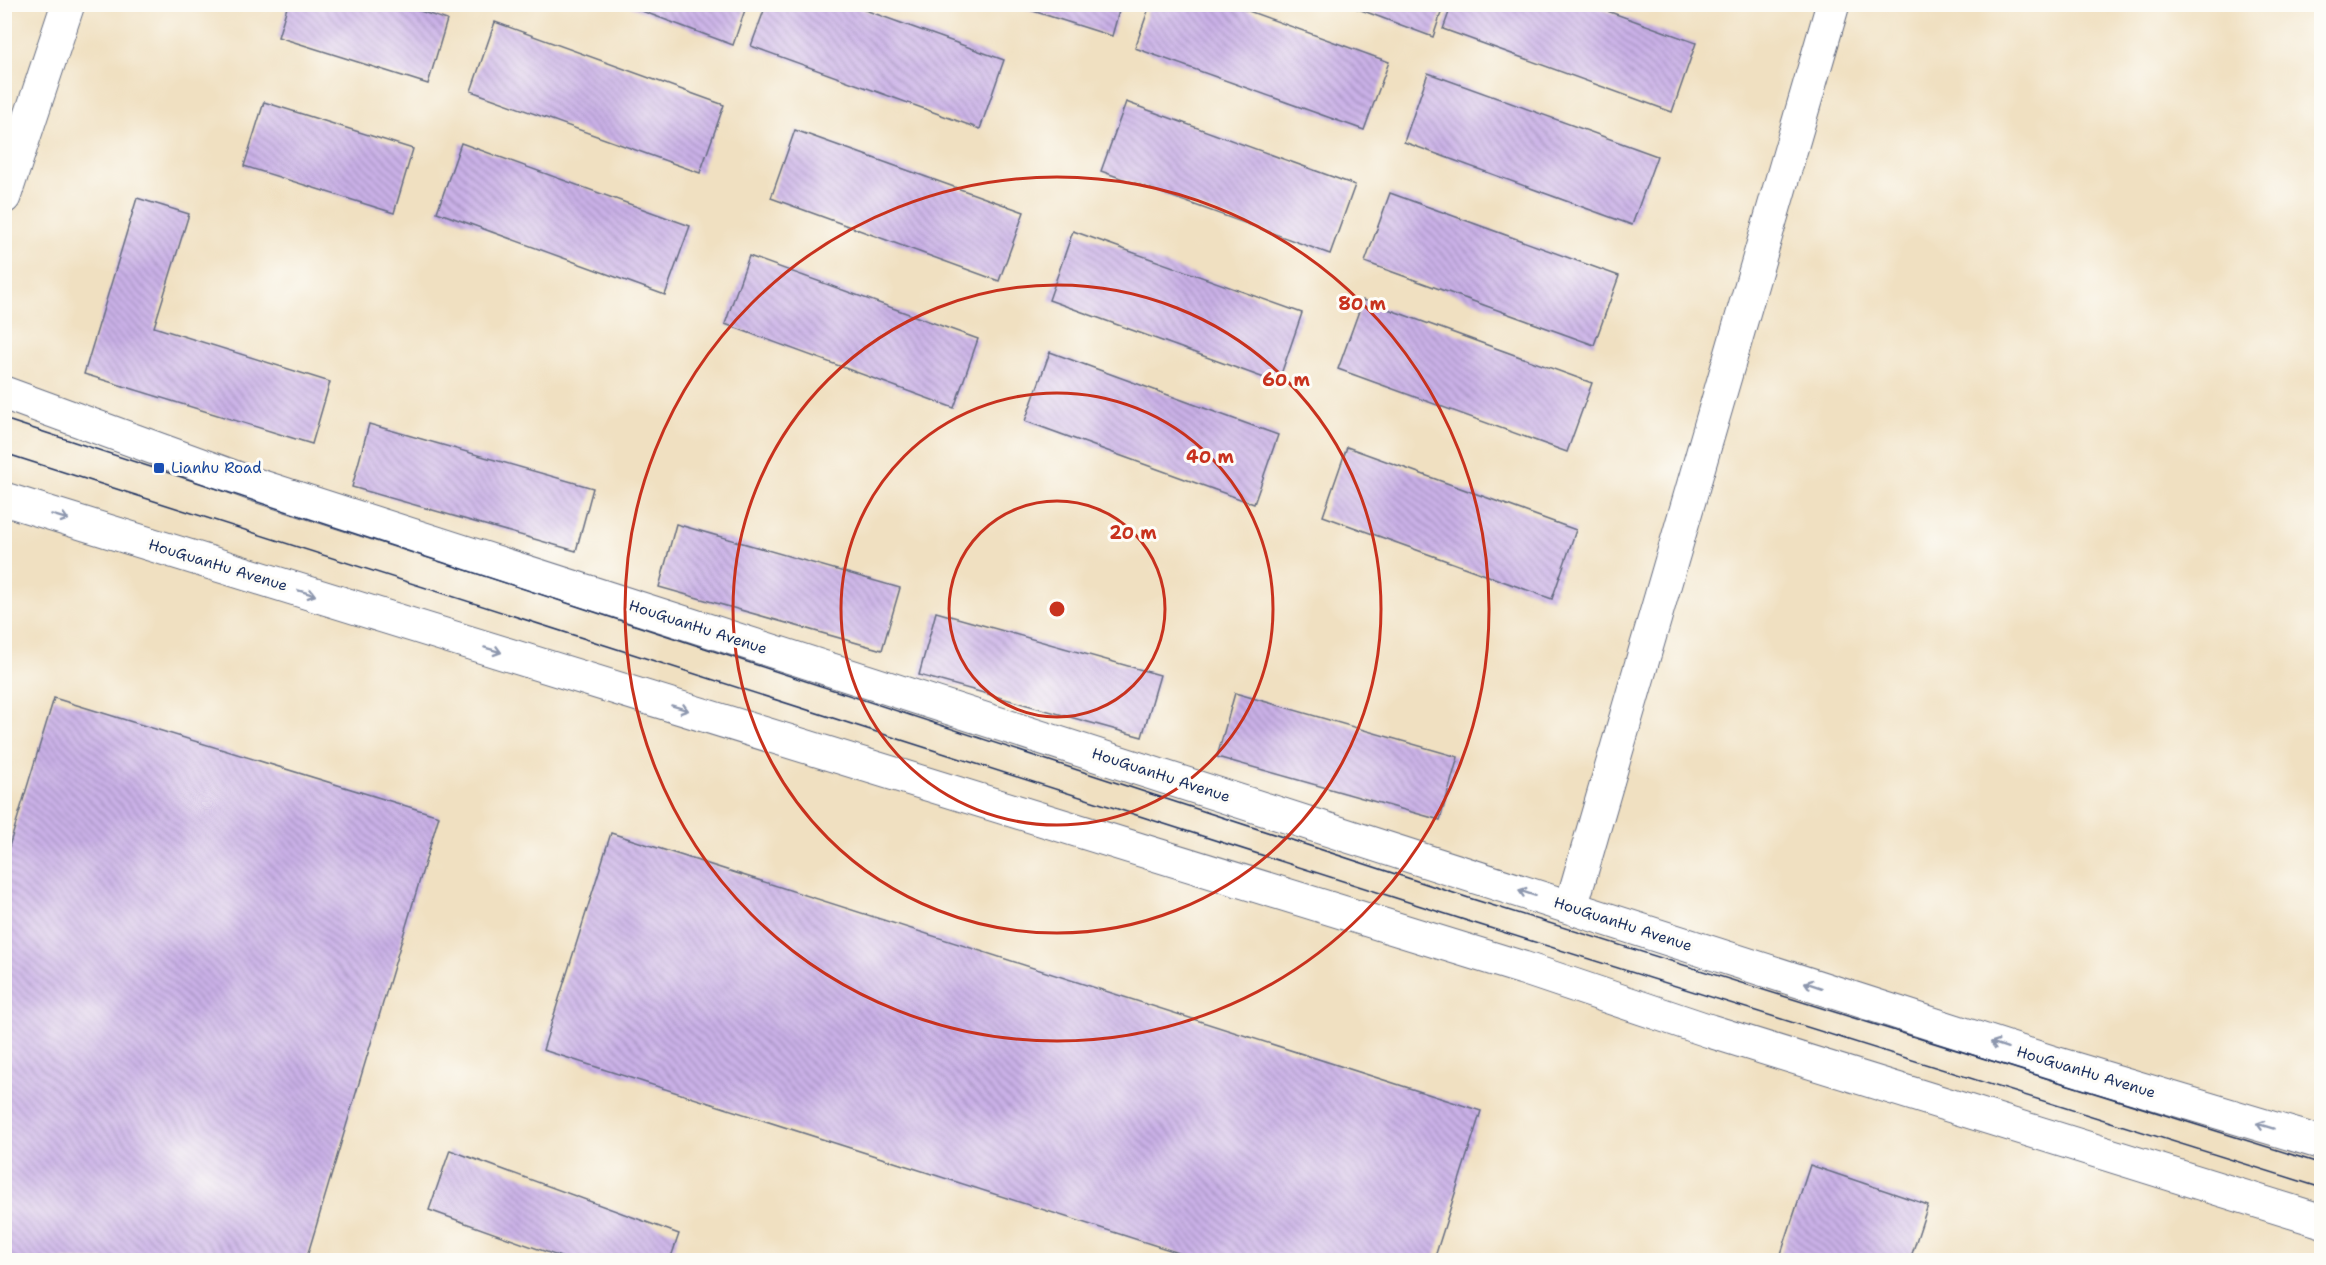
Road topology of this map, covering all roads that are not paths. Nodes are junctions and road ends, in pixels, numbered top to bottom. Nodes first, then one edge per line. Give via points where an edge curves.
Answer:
1 (68, 4) edge
2 (1833, 4) edge
3 (4, 197) edge
4 (4, 393) edge
5 (4, 499) edge
6 (1571, 907) junction
7 (2322, 1143) edge
8 (2322, 1221) edge

1 - 3 main road
2 - 6 main road
6 -> 4 main road, HouGuanHu Avenue via 264,488
5 -> 8 main road, HouGuanHu Avenue via 1523,968 1710,1031
7 -> 6 main road, HouGuanHu Avenue via 2051,1062

